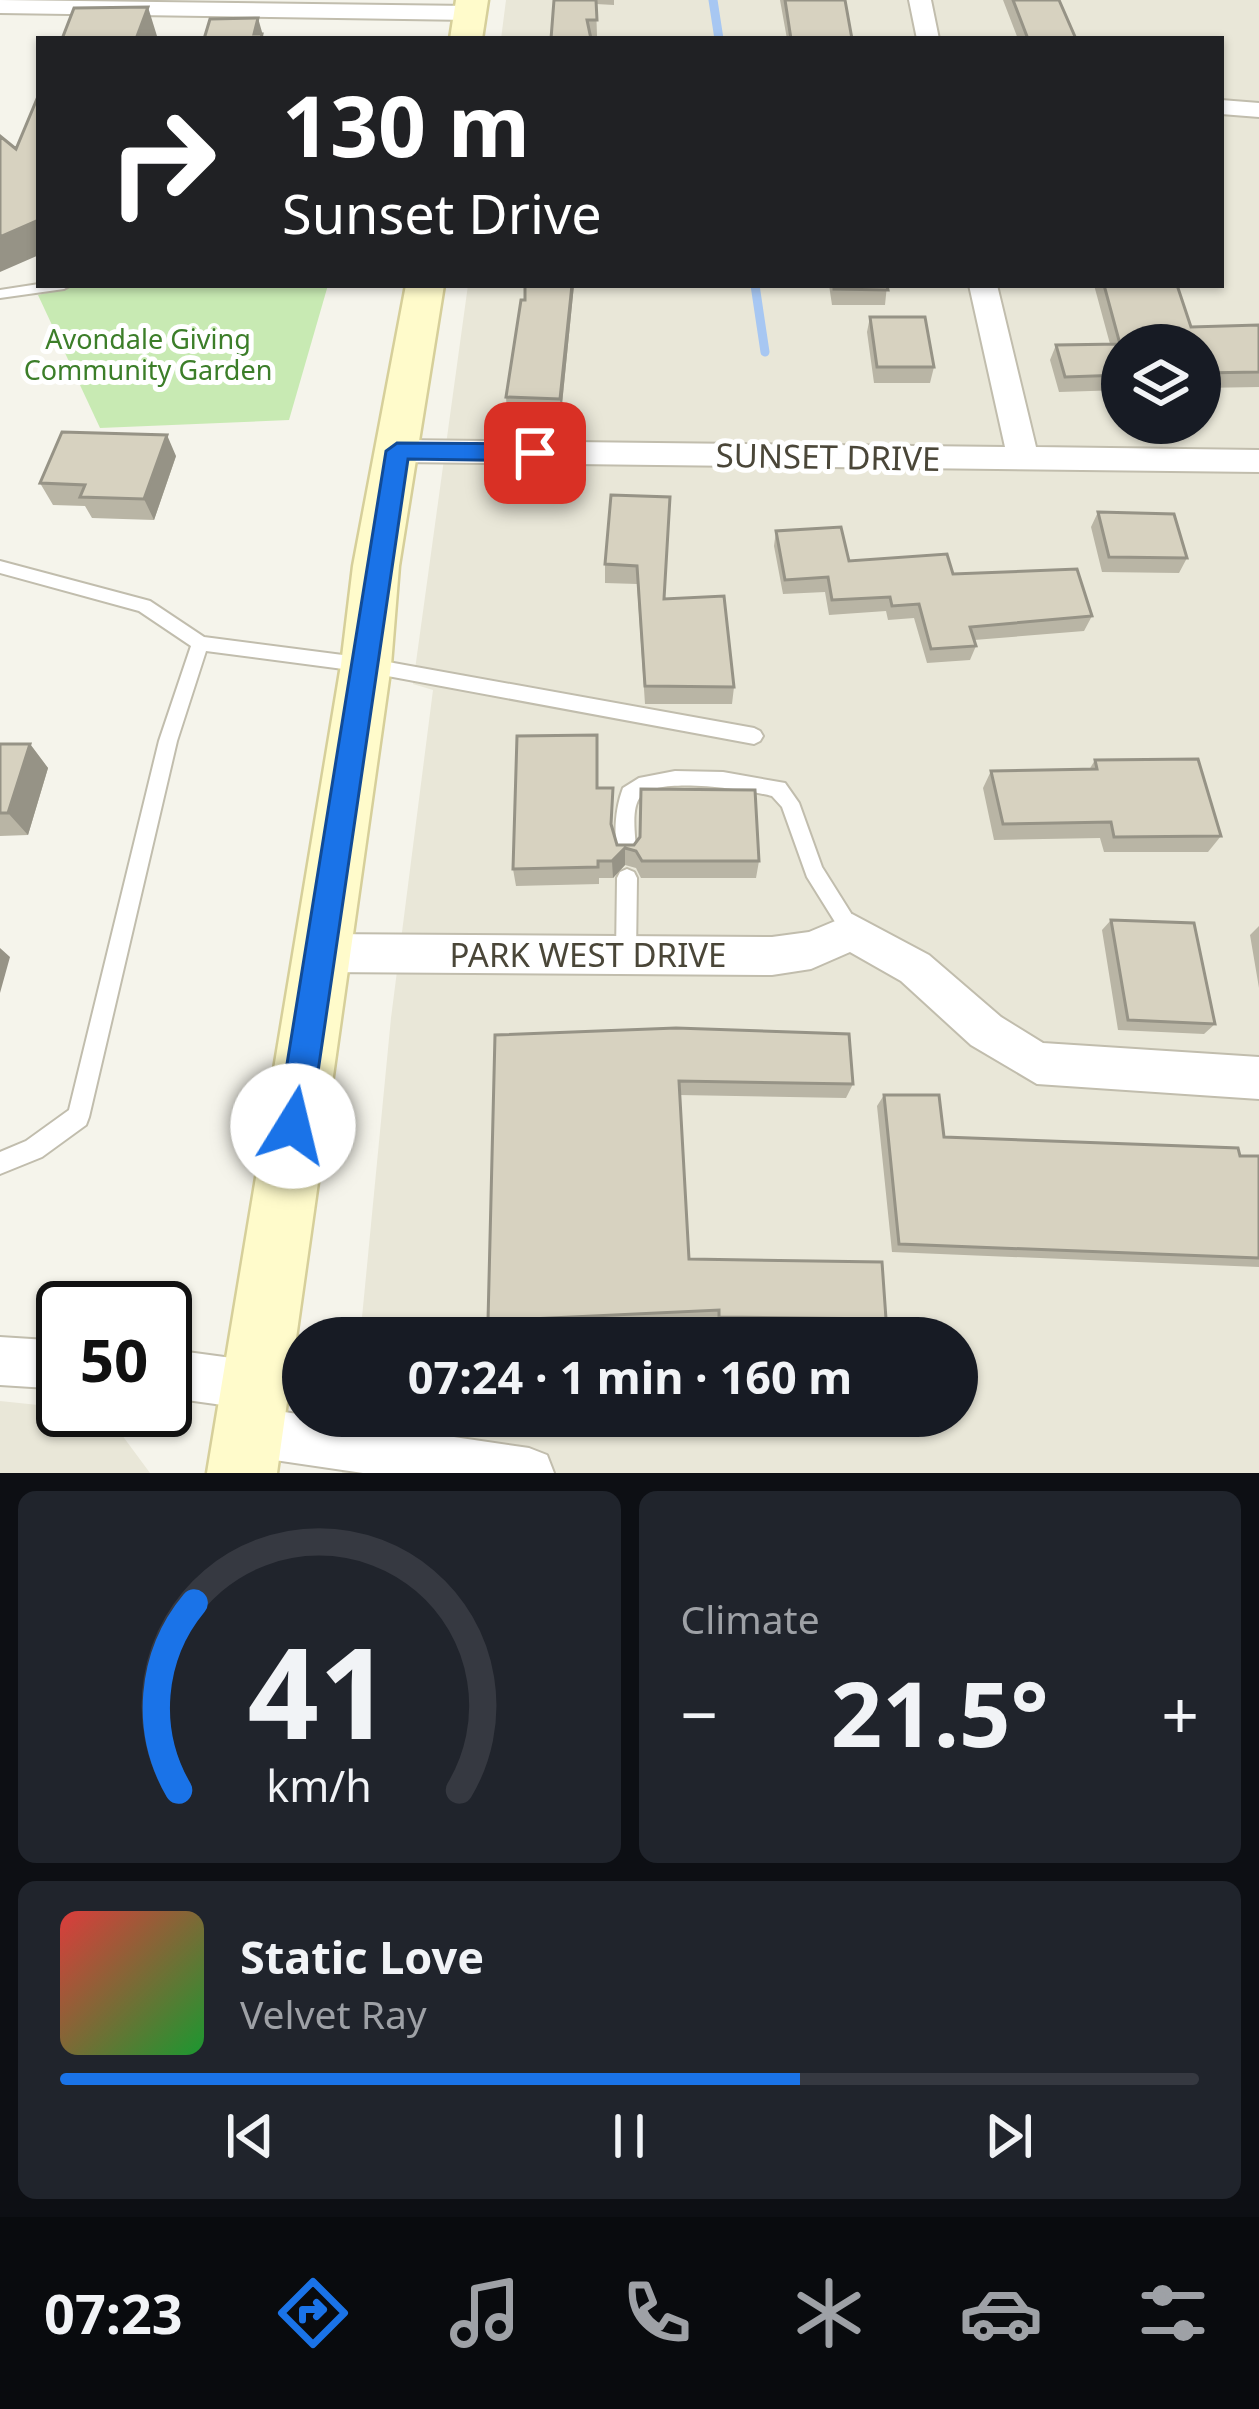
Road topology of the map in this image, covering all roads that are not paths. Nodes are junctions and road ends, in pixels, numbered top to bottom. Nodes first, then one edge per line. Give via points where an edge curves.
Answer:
1 (920, 0) edge
2 (0, 6) edge
3 (469, 17) edge
4 (927, 36) edge
5 (1224, 107) edge
6 (1259, 110) edge
7 (43, 288) edge
8 (424, 288) edge
9 (984, 288) edge
10 (0, 294) edge
11 (397, 451) junction
12 (1023, 459) junction
13 (1259, 460) edge
14 (0, 567) edge
15 (200, 643) junction
16 (365, 665) junction
17 (754, 736) dead end
18 (626, 852) edge
19 (627, 878) edge
20 (852, 932) junction
21 (320, 953) junction
22 (626, 955) junction
23 (1259, 1078) edge
24 (0, 1163) edge
25 (0, 1361) edge
26 (36, 1363) edge
27 (192, 1392) edge
28 (248, 1430) edge
29 (529, 1473) edge

1 - 4 street
2 - 3 street
5 - 6 street
7 - 10 lane
8 - 11 main road
9 - 12 street
11 - 12 street, SUNSET DRIVE
11 - 16 main road
12 - 13 street, SUNSET DRIVE
14 - 15 lane via 143,606
15 - 16 lane
15 - 24 lane via 168,741 78,1117
16 - 17 lane
16 - 21 main road
18 - 20 lane via 630,794 639,783 778,789
19 - 22 lane
20 - 22 street, PARK WEST DRIVE via 772,956
20 - 23 street via 915,968 986,1031 1037,1063
21 - 22 street, PARK WEST DRIVE
21 - 28 main road
25 - 26 street
27 - 28 street
28 - 29 street

